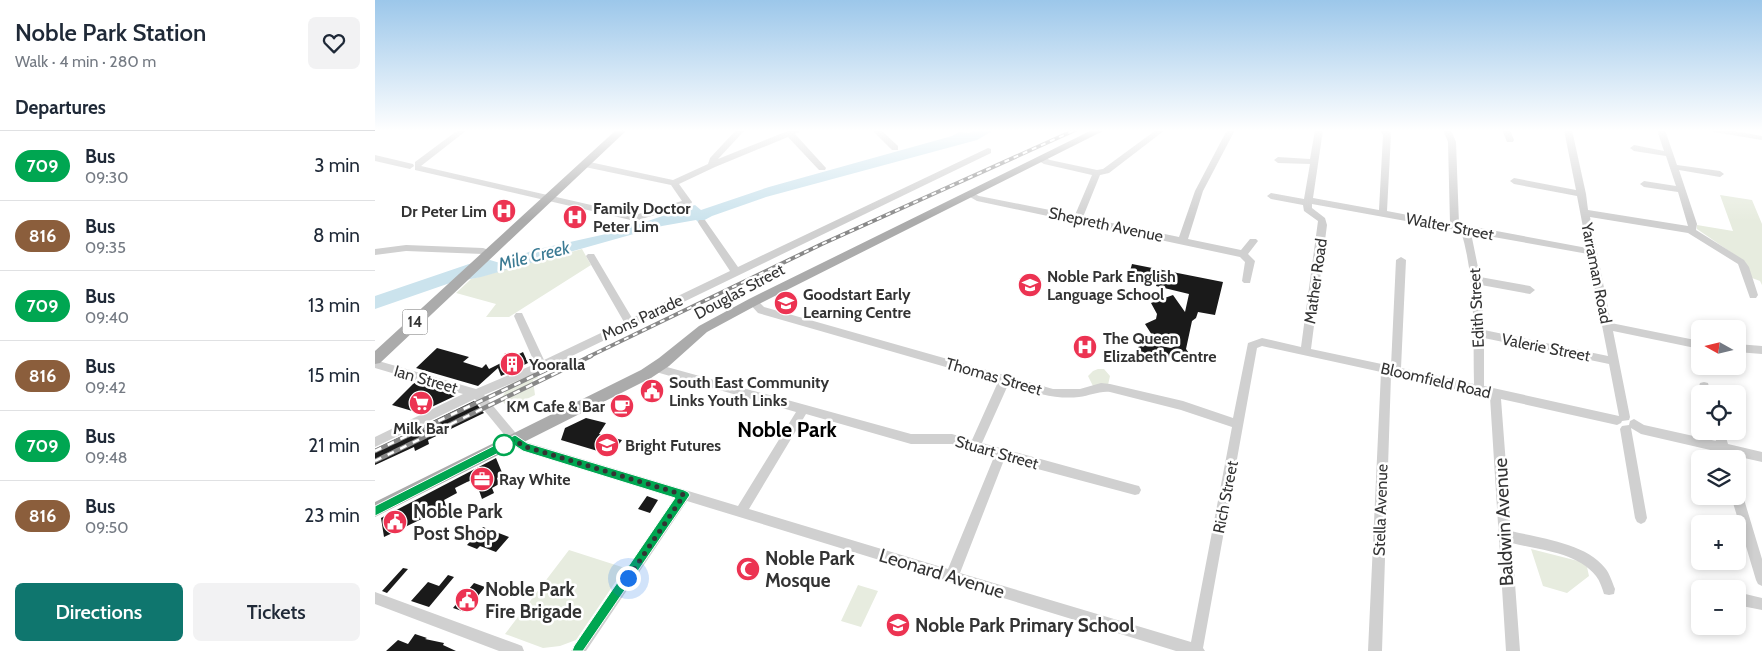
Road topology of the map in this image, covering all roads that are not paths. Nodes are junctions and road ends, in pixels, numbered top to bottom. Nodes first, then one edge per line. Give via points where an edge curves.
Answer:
1 (387, 160) edge
2 (422, 160) edge
3 (589, 160) edge
4 (713, 160) edge
5 (724, 160) edge
6 (815, 160) edge
7 (968, 160) edge
8 (1037, 160) edge
9 (1045, 160) edge
10 (1120, 160) edge
11 (1215, 160) edge
12 (1285, 160) edge
13 (1386, 160) edge
14 (1454, 160) edge
15 (1575, 160) edge
16 (1671, 160) edge
17 (1314, 162) joint
18 (585, 164) junction
19 (712, 165) junction
20 (415, 166) junction
21 (1674, 167) junction
22 (822, 168) dead end
23 (1097, 173) junction
24 (1720, 174) dead end
25 (1514, 181) dead end
26 (673, 183) junction
27 (1644, 184) dead end
28 (1681, 190) junction
29 (969, 194) junction
30 (1582, 194) junction
31 (1271, 196) dead end
32 (548, 199) junction
33 (1308, 202) junction
34 (1383, 213) junction
35 (1586, 213) junction
36 (1078, 218) junction
37 (703, 222) dead end
38 (1460, 228) junction
39 (1690, 230) junction
40 (1183, 240) junction
41 (1253, 241) dead end
42 (375, 252) edge
43 (1593, 252) junction
44 (1243, 254) junction
45 (591, 256) dead end
46 (485, 257) junction
47 (1401, 260) dead end
48 (736, 272) junction
49 (1475, 280) junction
50 (1247, 281) dead end
51 (1530, 290) dead end
52 (1753, 295) dead end
53 (753, 302) junction
54 (519, 316) dead end
55 (630, 323) junction
56 (1607, 326) junction
57 (1478, 334) junction
58 (1691, 343) edge
59 (1255, 344) joint
60 (1746, 349) edge
61 (1762, 350) edge
62 (1305, 351) junction
63 (375, 359) edge
64 (1614, 361) junction
65 (375, 364) edge
66 (541, 366) junction
67 (656, 368) junction
68 (1391, 370) junction
69 (1005, 379) junction
70 (1479, 390) junction
71 (1495, 393) junction
72 (477, 394) junction
73 (803, 410) junction
74 (1625, 423) junction
75 (1238, 424) junction
76 (515, 440) junction
77 (375, 442) edge
78 (975, 445) junction
79 (1712, 450) edge
80 (1001, 454) junction
81 (1746, 456) edge
82 (1762, 457) edge
83 (1135, 490) dead end
84 (684, 495) junction
85 (1740, 505) edge
86 (375, 510) edge
87 (741, 512) junction
88 (1641, 518) dead end
89 (1506, 536) junction
90 (952, 576) junction
91 (1762, 580) edge
92 (1609, 589) dead end
93 (375, 598) edge
94 (1746, 600) edge
95 (1762, 604) edge
96 (517, 651) edge
97 (578, 651) edge
98 (1197, 651) edge
99 (1375, 651) edge
100 (1513, 651) edge

1 - 20 street
2 - 20 street
3 - 18 main road, 14
4 - 19 street
5 - 19 street
6 - 22 street
7 - 48 street, Mons Parade
8 - 29 main road, Douglas Street
9 - 23 street
10 - 23 street via 1106,171
11 - 40 street via 1199,191
12 - 17 street
13 - 34 street
14 - 38 street, Edith Street
15 - 30 street, Yarraman Road
16 - 21 street
17 - 33 street
18 - 26 street
18 - 32 main road, 14
19 - 26 street
20 - 32 street
21 - 24 street
21 - 28 street
23 - 36 street
25 - 30 street
26 - 32 street via 690,204 636,218
27 - 28 street
28 - 39 street via 1693,224
29 - 36 street, Shepreth Avenue
29 - 53 main road, Douglas Street
30 - 35 street, Yarraman Road
31 - 33 street, Walter Street
32 - 46 main road, 14
33 - 34 street, Walter Street
33 - 62 street, Mather Road via 1307,210 1322,220 1323,225
34 - 38 street, Walter Street
35 - 39 street
35 - 43 street, Yarraman Road
36 - 40 street, Shepreth Avenue
37 - 48 street
38 - 43 street, Walter Street
38 - 49 street, Edith Street via 1472,250
39 - 52 street via 1741,262
40 - 44 street, Shepreth Avenue
41 - 44 street
42 - 46 street via 407,248 483,251
43 - 56 street, Yarraman Road
44 - 50 street via 1250,261
45 - 55 street
46 - 63 main road, 14
47 - 68 street, Stella Avenue
48 - 55 street, Mons Parade
49 - 51 street
49 - 57 street, Edith Street
53 - 67 main road, Douglas Street via 703,329
53 - 69 street, Thomas Street via 761,310
54 - 66 street
55 - 66 street, Mons Parade
56 - 58 street
56 - 64 street, Yarraman Road
57 - 64 street, Valerie Street
57 - 70 street, Edith Street
59 - 62 street, Bloomfield Road via 1263,342
59 - 75 street, Rich Street via 1252,346
60 - 61 street
62 - 68 street, Bloomfield Road
64 - 74 street, Yarraman Road
65 - 72 street, Ian Street
66 - 72 street, Mons Parade
67 - 73 street, Stuart Street
67 - 76 main road, Douglas Street
68 - 70 street, Bloomfield Road
68 - 99 street, Stella Avenue
69 - 75 street, Thomas Street via 1053,393 1110,388
69 - 78 street
70 - 71 street, Bloomfield Road
71 - 74 street, Bloomfield Road
71 - 89 street, Baldwin Avenue
72 - 76 street
72 - 77 street, Mons Parade
73 - 78 street, Stuart Street via 911,439 945,438
73 - 87 street
74 - 79 street, Bloomfield Road
74 - 88 street, Yarraman Road
75 - 98 street, Rich Street
76 - 84 street, Leonard Avenue via 523,446
76 - 86 main road, Douglas Street
78 - 80 street, Stuart Street
80 - 83 street, Stuart Street
80 - 90 street
81 - 82 street, Bloomfield Road
84 - 87 street, Leonard Avenue
84 - 97 street
85 - 91 street
87 - 90 street, Leonard Avenue
89 - 92 street via 1577,555 1599,570
89 - 100 street, Baldwin Avenue
90 - 98 street, Leonard Avenue
93 - 96 street
94 - 95 street

